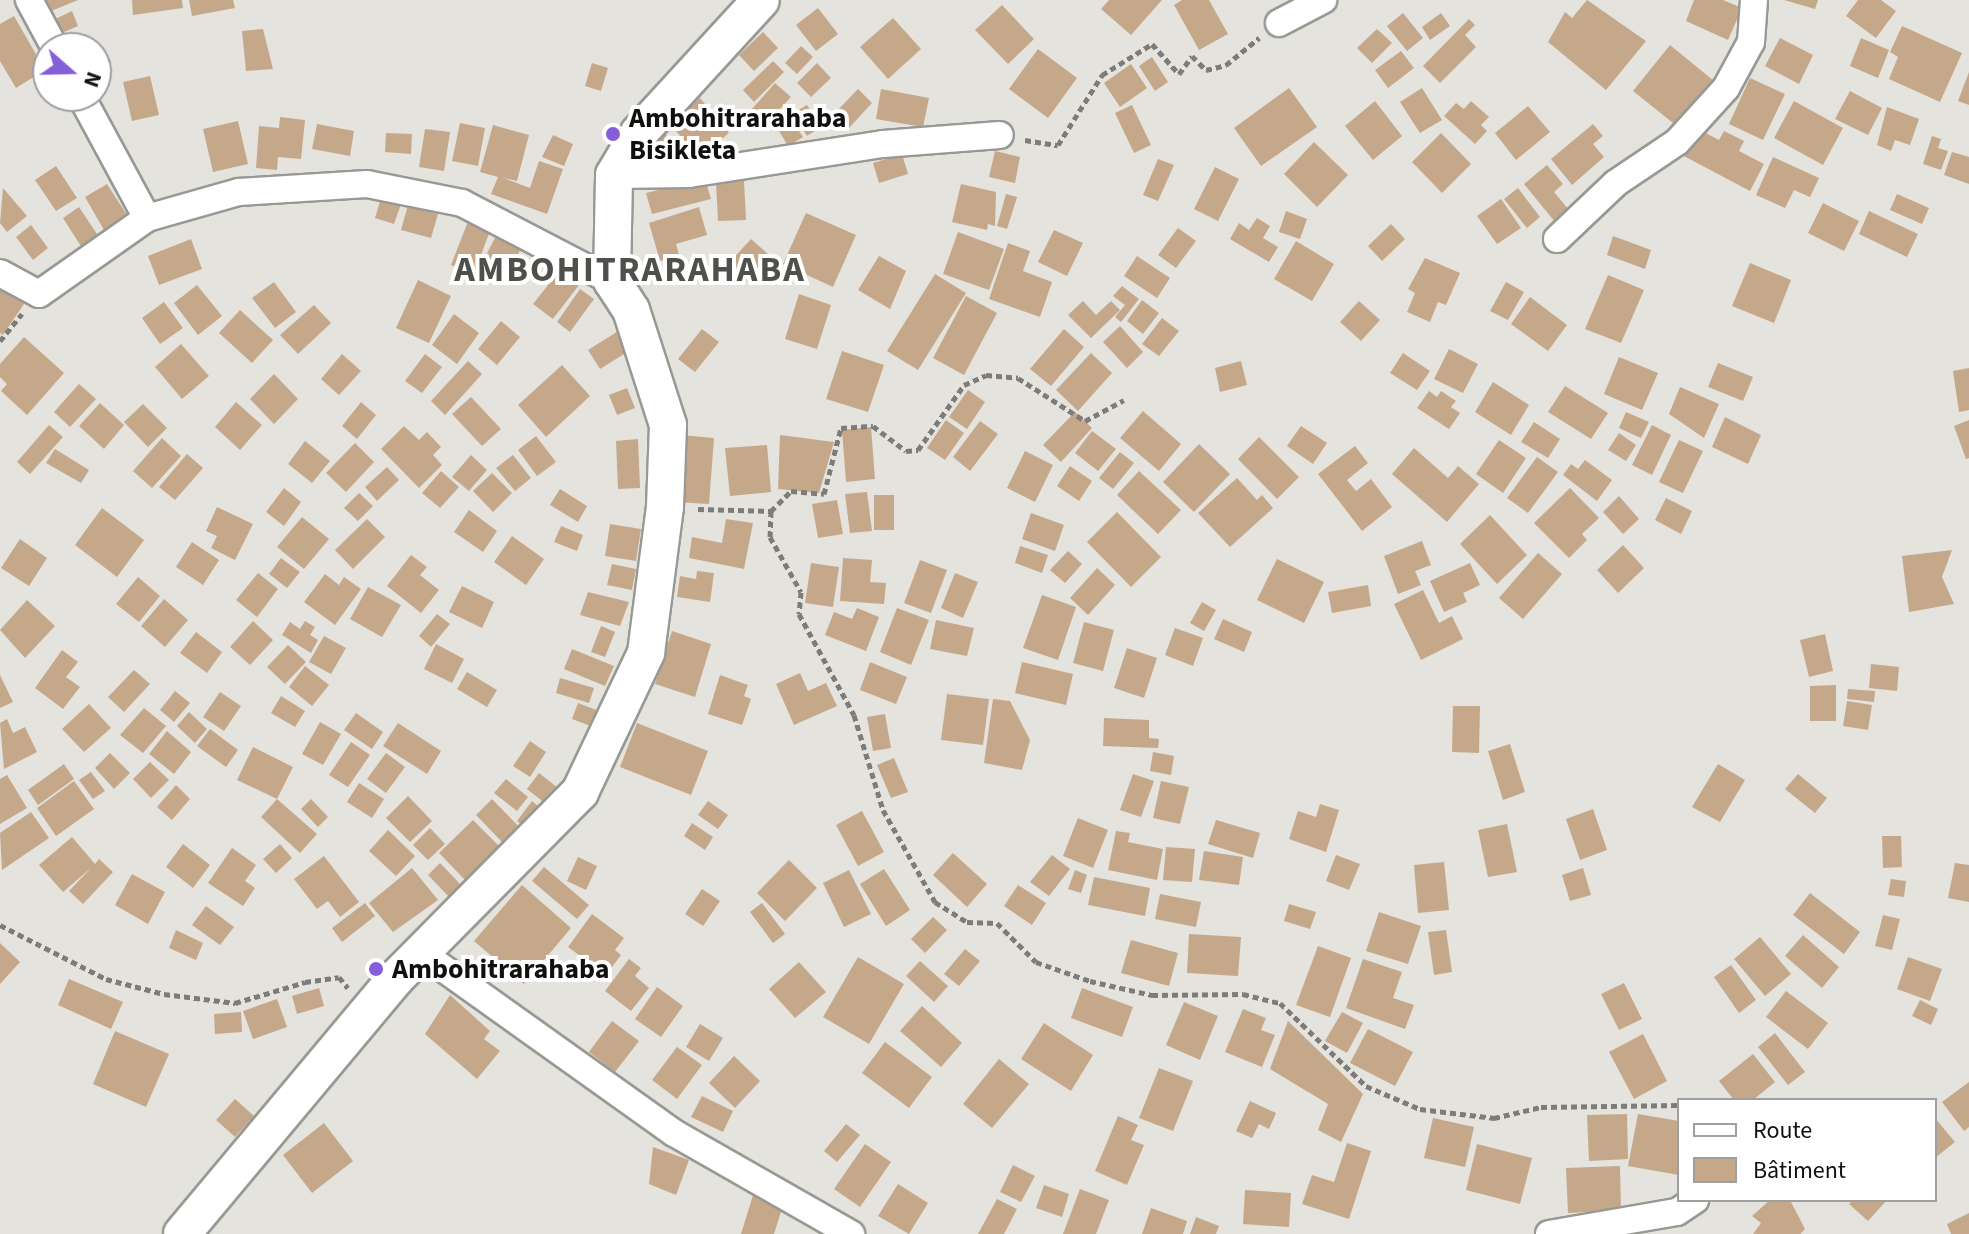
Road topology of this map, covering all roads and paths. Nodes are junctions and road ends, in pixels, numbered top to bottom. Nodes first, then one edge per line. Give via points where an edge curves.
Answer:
1 (29, 0) edge
2 (761, 0) edge
3 (1323, 0) edge
4 (1754, 0) edge
5 (1279, 23) joint
6 (46, 32) edge
7 (90, 112) edge
8 (1000, 135) joint
9 (614, 175) junction
10 (147, 218) junction
11 (1557, 239) dead end
12 (0, 273) edge
13 (612, 281) junction
14 (1124, 400) dead end
15 (665, 507) junction
16 (771, 511) junction
17 (0, 925) edge
18 (423, 954) junction
19 (367, 1010) junction
20 (1677, 1105) edge
21 (1692, 1202) edge
22 (182, 1234) edge
23 (851, 1234) edge
24 (1549, 1234) edge

1 - 6 street
2 - 9 street via 639,133
3 - 5 street
4 - 11 street via 1751,42 1726,88 1677,142 1616,183
5 - 8 path via 1226,65 1206,70 1192,56 1179,74 1152,44 1102,75 1058,145
7 - 10 street
8 - 9 street via 883,144 689,174
9 - 13 street
10 - 12 street via 39,294
10 - 13 street via 239,192 367,184 462,203
13 - 15 street via 631,310 668,425
14 - 16 path via 1085,421 1031,384 986,375 964,385 918,450 906,451 873,426 841,428 824,494 791,491
15 - 16 path
15 - 18 street via 646,653 580,792
16 - 20 path via 770,537 801,592 799,614 854,715 883,810 935,902 967,922 997,923 1036,962 1090,981 1152,995 1243,994 1280,1003 1366,1086 1420,1109 1494,1118 1541,1107
17 - 19 path via 106,979 164,994 235,1003 339,977
18 - 19 street
18 - 23 street via 674,1133
19 - 22 street
21 - 24 street via 1677,1212

